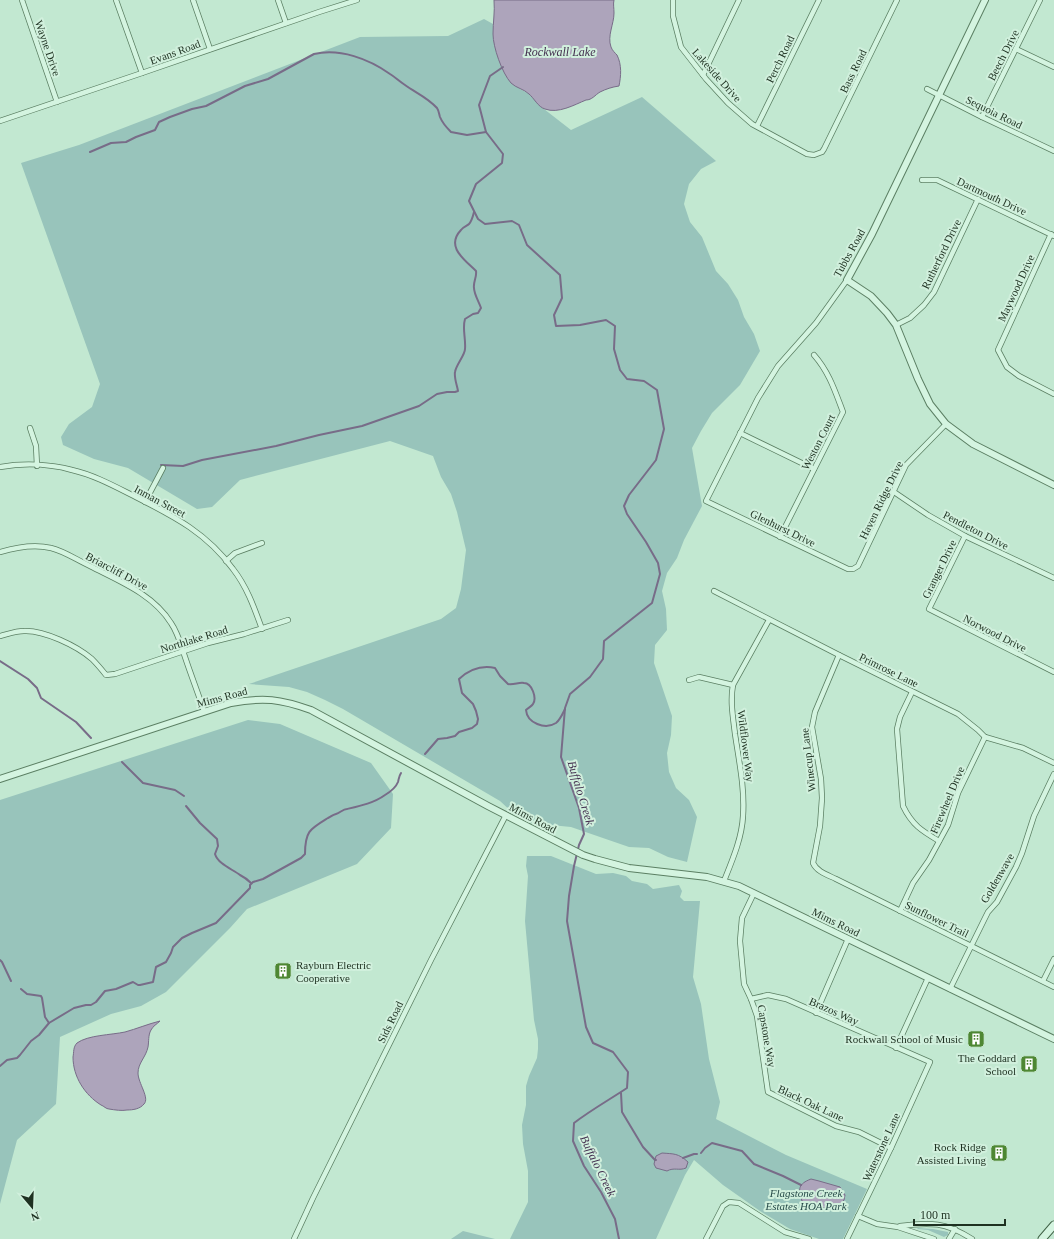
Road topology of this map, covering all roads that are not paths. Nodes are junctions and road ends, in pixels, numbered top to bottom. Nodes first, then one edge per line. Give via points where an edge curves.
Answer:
1 (22, 0) edge
2 (116, 0) edge
3 (192, 0) edge
4 (278, 0) edge
5 (357, 0) edge
6 (673, 0) edge
7 (739, 0) edge
8 (819, 0) edge
9 (897, 0) edge
10 (985, 0) edge
11 (1040, 0) edge
12 (286, 23) junction
13 (210, 49) junction
14 (1016, 49) junction
15 (1054, 67) edge
16 (142, 74) junction
17 (703, 75) junction
18 (927, 89) dead end
19 (939, 95) junction
20 (57, 102) junction
21 (982, 117) junction
22 (0, 121) edge
23 (757, 126) junction
24 (824, 149) joint
25 (1054, 151) edge
26 (922, 180) dead end
27 (978, 199) junction
28 (1052, 235) edge
29 (847, 280) junction
30 (896, 325) junction
31 (814, 355) dead end
32 (1054, 394) edge
33 (946, 424) junction
34 (30, 428) dead end
35 (740, 433) junction
36 (37, 466) junction
37 (0, 467) edge
38 (162, 468) dead end
39 (814, 469) junction
40 (1054, 485) edge
41 (894, 492) junction
42 (706, 501) joint
43 (144, 502) junction
44 (965, 536) junction
45 (780, 537) junction
46 (262, 544) dead end
47 (0, 552) edge
48 (226, 560) junction
49 (853, 569) joint
50 (1054, 578) edge
51 (714, 591) dead end
52 (929, 609) joint
53 (288, 620) dead end
54 (769, 620) junction
55 (262, 628) junction
56 (0, 636) edge
57 (183, 651) junction
58 (839, 656) junction
59 (1054, 672) edge
60 (689, 680) dead end
61 (733, 685) junction
62 (912, 692) junction
63 (204, 711) junction
64 (985, 737) junction
65 (1054, 763) edge
66 (1054, 774) edge
67 (0, 779) edge
68 (506, 815) junction
69 (940, 842) junction
70 (814, 866) joint
71 (724, 881) junction
72 (754, 893) junction
73 (900, 911) junction
74 (848, 939) junction
75 (971, 946) junction
76 (1054, 959) edge
77 (928, 978) junction
78 (1043, 981) junction
79 (1054, 987) edge
80 (950, 989) junction
81 (751, 999) junction
82 (816, 1013) junction
83 (1054, 1039) edge
84 (896, 1048) junction
85 (930, 1062) joint
86 (768, 1092) joint
87 (891, 1148) junction
88 (858, 1216) junction
89 (1054, 1225) edge
90 (898, 1227) junction
91 (955, 1229) junction
92 (294, 1239) edge
93 (706, 1239) edge
94 (809, 1239) edge
95 (848, 1239) edge
96 (934, 1239) edge
97 (949, 1239) edge
98 (972, 1239) edge
99 (1042, 1239) edge

1 - 20 street, Wayne Drive
2 - 16 street
3 - 13 street
4 - 12 street
5 - 12 street, Evans Road
6 - 17 street, Lakeside Drive via 673,16 681,47
7 - 17 street
8 - 23 street, Perch Road
9 - 24 street, Bass Road
10 - 19 street, Tubbs Road
11 - 14 street, Beech Drive
12 - 13 street, Evans Road
13 - 16 street, Evans Road
14 - 15 street
14 - 21 street, Beech Drive
16 - 20 street, Evans Road
17 - 23 street, Lakeside Drive via 728,103
18 - 19 street, Sequoia Road
19 - 21 street, Sequoia Road
19 - 29 street, Tubbs Road
20 - 22 street, Evans Road
21 - 25 street, Sequoia Road
23 - 24 street, Lakeside Drive via 807,154 814,155
26 - 27 street, Dartmouth Drive via 937,180
27 - 28 street, Dartmouth Drive
27 - 30 street, Rutherford Drive via 934,292 910,318
28 - 32 street, Maywood Drive via 998,350 1008,367 1019,376
29 - 30 street via 871,296
29 - 35 street, Tubbs Road via 816,323 778,366
30 - 33 street via 930,404
31 - 39 street, Weston Court via 830,378 843,412
33 - 40 street via 973,444
33 - 41 street, Haven Ridge Drive via 906,465
34 - 36 street via 36,446
35 - 39 street
35 - 42 street, Tubbs Road
36 - 37 street, Inman Street
36 - 43 street, Inman Street via 72,470 99,479
38 - 43 street
39 - 45 street, Weston Court
41 - 44 street, Pendleton Drive
41 - 49 street, Haven Ridge Drive via 858,566
42 - 45 street, Glenhurst Drive
43 - 48 street, Inman Street via 180,520 200,534
44 - 50 street, Pendleton Drive
44 - 52 street, Granger Drive
45 - 49 street, Glenhurst Drive via 848,569
46 - 48 street
47 - 57 street, Briarcliff Drive via 23,546 52,548 139,592 151,600 172,624
48 - 55 street, Inman Street via 242,581
51 - 54 street, Primrose Lane
52 - 59 street, Norwood Drive
53 - 55 street, Northlake Road
54 - 58 street, Primrose Lane
54 - 61 street, Wildflower Way
55 - 57 street, Northlake Road
56 - 57 street, Northlake Road via 25,631 52,636 80,650 106,675
57 - 63 street, Briarcliff Drive
58 - 62 street, Primrose Lane
58 - 70 street, Winecup Lane via 815,712 812,727 822,798
60 - 61 street via 699,677
61 - 71 street, Wildflower Way via 732,707 741,776 743,817 739,840
62 - 64 street, Primrose Lane via 958,714
62 - 69 street via 900,716 897,729 903,806 916,826
63 - 67 street, Mims Road
63 - 68 street, Mims Road via 256,699 292,703 311,710
64 - 65 street, Primrose Lane via 1023,748
64 - 69 street, Firewheel Drive via 961,787
66 - 75 street, Goldenwave via 1034,816 1016,867 997,902 988,912
68 - 71 street, Mims Road via 583,855 609,863
68 - 92 street, Sids Road via 419,983
69 - 73 street, Firewheel Drive via 913,883
70 - 73 street, Sunflower Trail
71 - 72 street, Mims Road
72 - 74 street, Mims Road
72 - 81 street, Capstone Way via 742,918 740,941 744,984
73 - 75 street, Sunflower Trail
74 - 77 street, Mims Road
74 - 82 street
75 - 78 street, Sunflower Trail
75 - 80 street, Goldenwave
76 - 78 street
77 - 80 street, Mims Road
77 - 84 street
78 - 79 street, Sunflower Trail
80 - 83 street, Mims Road
81 - 82 street, Brazos Way via 768,995 786,999
81 - 86 street, Capstone Way via 757,1016
82 - 84 street, Brazos Way
84 - 85 street, Brazos Way
85 - 87 street, Waterstone Lane
86 - 87 street, Black Oak Lane via 836,1126 858,1132
87 - 88 street, Waterstone Lane
88 - 90 street via 878,1224
88 - 95 street, Waterstone Lane
89 - 99 main road
90 - 91 street via 935,1224
90 - 96 street
91 - 97 street
91 - 98 street
93 - 94 street via 723,1206 729,1202 739,1203 785,1232

